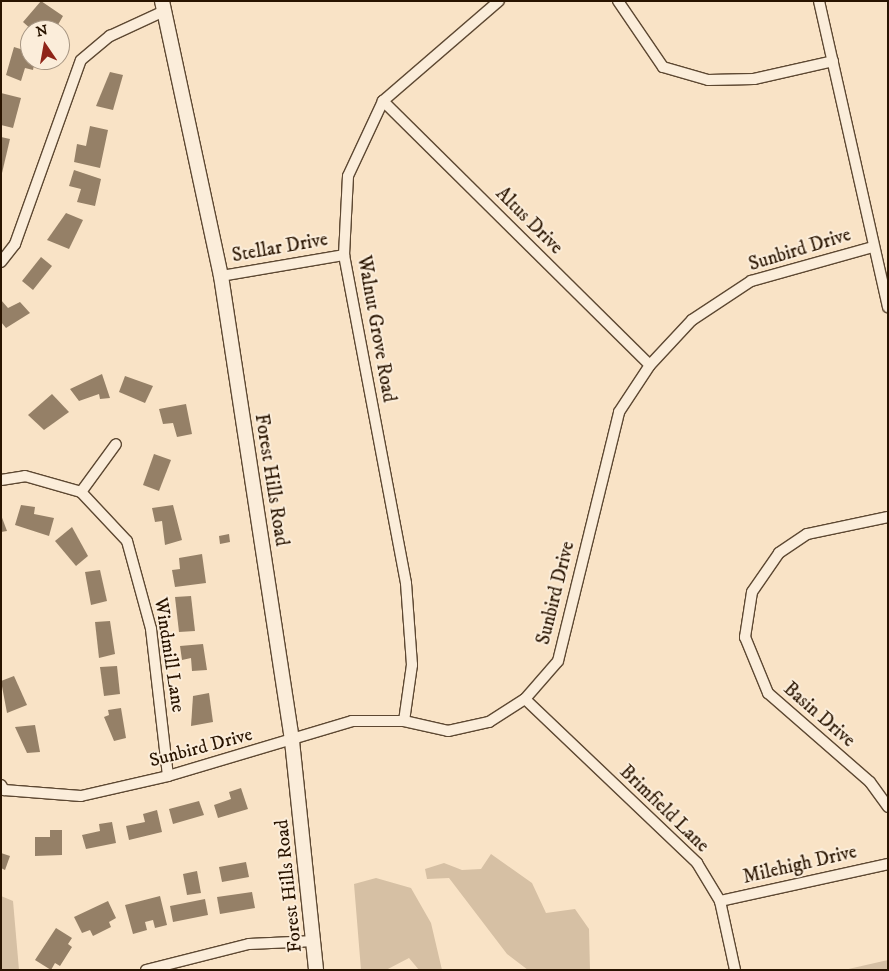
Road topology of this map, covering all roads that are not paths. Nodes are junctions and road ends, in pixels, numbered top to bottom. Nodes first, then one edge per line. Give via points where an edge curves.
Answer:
1 (499, 1) edge
2 (618, 1) edge
3 (819, 1) edge
4 (163, 6) edge
5 (833, 61) junction
6 (383, 101) junction
7 (873, 247) junction
8 (344, 255) junction
9 (1, 262) edge
10 (221, 276) junction
11 (888, 307) edge
12 (650, 365) junction
13 (116, 444) dead end
14 (1, 480) edge
15 (81, 492) junction
16 (888, 517) edge
17 (525, 699) junction
18 (404, 721) junction
19 (292, 741) junction
20 (168, 776) junction
21 (2, 787) edge
22 (888, 807) edge
23 (888, 864) edge
24 (720, 901) junction
25 (315, 942) junction
26 (146, 970) edge
27 (316, 970) edge
28 (735, 970) edge

1 - 6 street, Walnut Grove Road
2 - 5 street via 663,67 708,80 754,79
3 - 5 street
4 - 9 street via 110,36 81,60 15,244
4 - 10 street, Forest Hills Road
5 - 7 street
6 - 8 street, Walnut Grove Road via 348,176
6 - 12 street, Altus Drive
7 - 11 street
7 - 12 street, Sunbird Drive via 751,281 692,320
8 - 10 street, Stellar Drive
8 - 18 street, Walnut Grove Road via 406,583 412,665
10 - 19 street, Forest Hills Road
12 - 17 street, Sunbird Drive via 620,412 558,661
13 - 15 street
14 - 15 street via 25,476
15 - 20 street, Windmill Lane via 127,541 150,629
16 - 22 street, Basin Drive via 807,534 779,553 752,592 745,637 768,693 870,782
17 - 18 street, Sunbird Drive via 489,722 448,732
17 - 24 street, Brimfield Lane via 697,863
18 - 19 street, Sunbird Drive via 352,721
19 - 20 street, Sunbird Drive
19 - 25 street, Forest Hills Road
20 - 21 street, Sunbird Drive via 81,796
23 - 24 street, Milehigh Drive
24 - 28 street, Brimfield Lane
25 - 26 street via 249,944
25 - 27 street, Forest Hills Road

